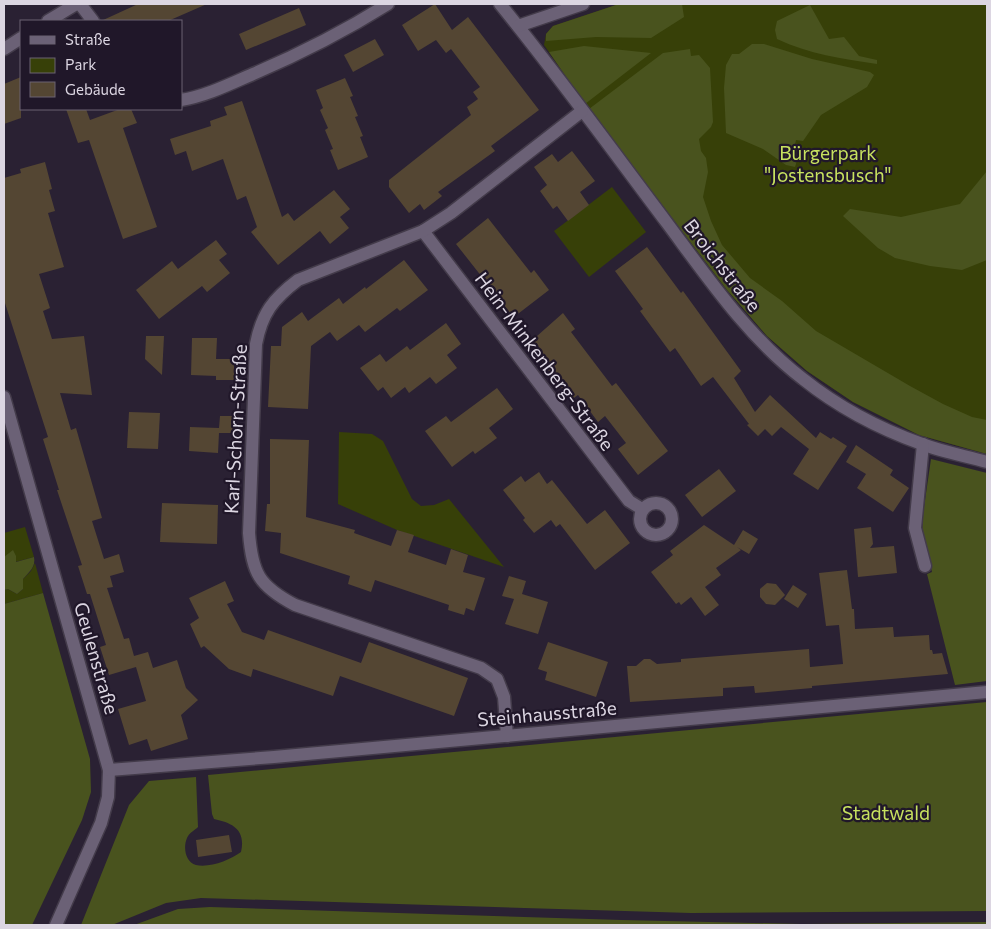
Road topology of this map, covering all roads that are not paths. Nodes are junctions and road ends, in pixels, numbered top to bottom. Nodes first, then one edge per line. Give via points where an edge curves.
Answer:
1 (78, 4) edge
2 (388, 4) edge
3 (500, 4) edge
4 (583, 4) edge
5 (50, 20) edge
6 (92, 20) edge
7 (518, 26) junction
8 (20, 39) edge
9 (4, 50) edge
10 (182, 100) edge
11 (582, 111) junction
12 (423, 231) junction
13 (4, 398) edge
14 (923, 444) junction
15 (987, 462) edge
16 (642, 509) dead end
17 (925, 566) dead end
18 (987, 692) edge
19 (507, 736) junction
20 (109, 770) junction
21 (56, 925) edge

1 - 5 street
1 - 6 street
2 - 10 street via 285,60 231,84
3 - 7 street, Broichstraße
4 - 7 street
7 - 11 street, Broichstraße
8 - 9 street
11 - 12 street, Karl-Schorn-Straße
11 - 14 street, Broichstraße via 720,294 762,343 803,380 847,409
12 - 16 street, Hein-Minkenberg-Straße via 629,500
12 - 19 street, Karl-Schorn-Straße via 298,280 268,309 256,344 251,554 256,572 267,587 295,605 481,668 497,679 504,697
13 - 20 street, Geulenstraße
14 - 15 street, Broichstraße
14 - 17 street via 915,528
18 - 19 street, Steinhausstraße
19 - 20 street, Steinhausstraße
20 - 21 street, Geulenstraße via 108,797 101,823

